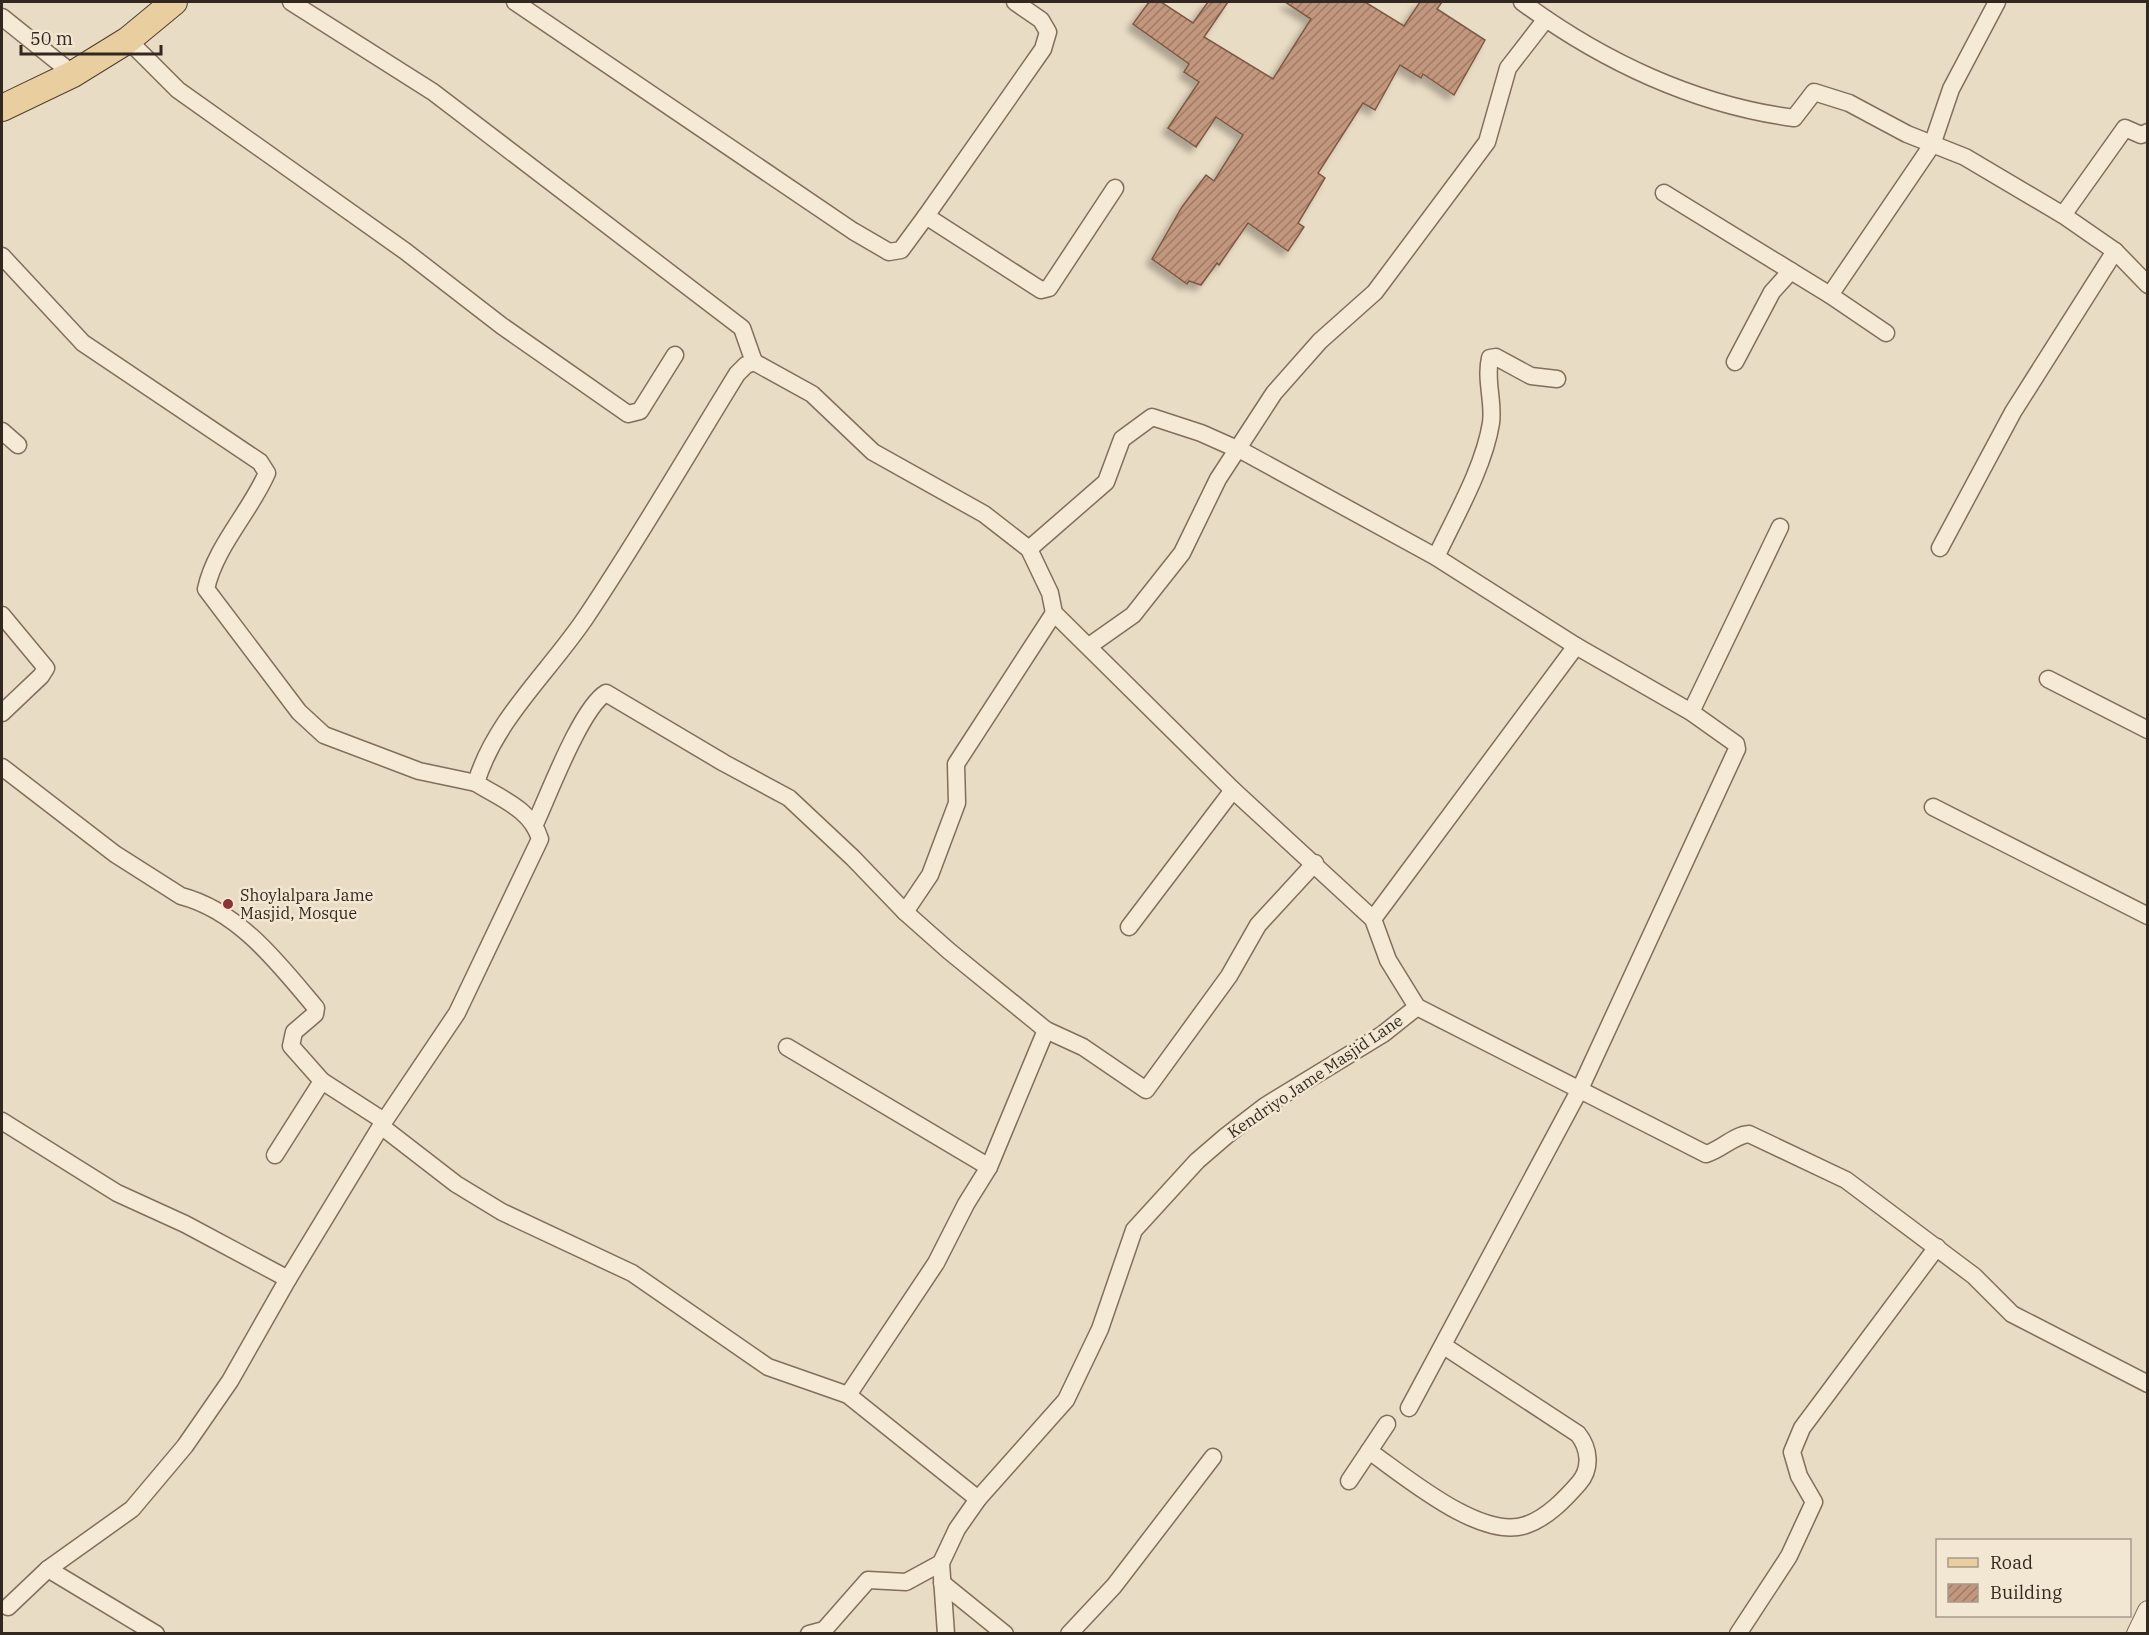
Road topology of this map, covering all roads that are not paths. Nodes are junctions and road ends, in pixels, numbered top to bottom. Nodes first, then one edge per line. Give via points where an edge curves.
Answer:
1 (174, 2) edge
2 (291, 2) edge
3 (515, 2) edge
4 (1015, 2) edge
5 (1522, 2) edge
6 (1997, 2) edge
7 (2, 17) edge
8 (1546, 19) junction
9 (128, 40) junction
10 (73, 74) junction
11 (2, 108) edge
12 (2148, 132) edge
13 (1932, 145) junction
14 (1115, 188) dead end
15 (1664, 193) dead end
16 (2063, 215) junction
17 (926, 216) junction
18 (2115, 251) junction
19 (2, 256) edge
20 (1791, 271) junction
21 (2148, 285) edge
22 (1830, 295) junction
23 (1886, 333) dead end
24 (675, 355) dead end
25 (754, 362) junction
26 (1735, 362) dead end
27 (1557, 378) dead end
28 (2, 431) edge
29 (18, 445) dead end
30 (1238, 449) junction
31 (1780, 527) dead end
32 (1941, 548) dead end
33 (1029, 549) junction
34 (1436, 557) junction
35 (1054, 613) junction
36 (2, 615) edge
37 (1089, 646) junction
38 (1576, 646) junction
39 (2048, 679) dead end
40 (2, 712) edge
41 (1691, 712) junction
42 (2148, 730) edge
43 (2, 767) edge
44 (476, 783) junction
45 (1233, 790) junction
46 (1933, 807) dead end
47 (535, 824) junction
48 (1315, 863) junction
49 (905, 912) junction
50 (2148, 916) edge
51 (1373, 919) junction
52 (1129, 927) dead end
53 (1417, 1006) junction
54 (1046, 1030) junction
55 (787, 1047) dead end
56 (322, 1081) junction
57 (1580, 1089) junction
58 (2, 1120) edge
59 (383, 1124) junction
60 (275, 1155) dead end
61 (989, 1167) junction
62 (1937, 1247) junction
63 (288, 1279) junction
64 (1444, 1346) junction
65 (2148, 1384) edge
66 (848, 1395) junction
67 (1409, 1408) dead end
68 (1387, 1424) dead end
69 (1369, 1451) junction
70 (1213, 1456) dead end
71 (1349, 1481) dead end
72 (978, 1499) junction
73 (941, 1563) junction
74 (48, 1569) junction
75 (942, 1583) junction
76 (8, 1607) dead end
77 (2148, 1611) edge
78 (156, 1634) edge
79 (809, 1634) edge
80 (946, 1634) edge
81 (1005, 1634) edge
82 (1069, 1634) edge
83 (1738, 1634) edge
84 (2137, 1634) edge

1 - 9 main road
2 - 25 street via 433,92 742,328
3 - 17 street via 889,252 901,250
4 - 17 street via 1041,20 1048,32 1043,49
5 - 8 street
6 - 13 street via 1951,88
7 - 10 street
8 - 13 street via 1588,47 1707,99 1794,118 1814,92 1849,103
8 - 30 street via 1508,69 1487,142 1375,292 1320,341 1274,393
9 - 10 main road
9 - 24 street via 178,90 628,414 640,411
10 - 11 main road
12 - 16 street via 2141,135 2125,128
13 - 16 street via 1965,157
13 - 22 street
14 - 17 street via 1049,288 1041,290
15 - 20 street
16 - 18 street
18 - 21 street
18 - 32 street via 2013,412
19 - 44 street via 83,344 260,462 267,473 259,492 210,571 206,589 299,712 324,735 419,771
20 - 22 street
20 - 26 street via 1772,292
22 - 23 street
25 - 33 street via 812,394 873,452 984,514
25 - 44 street via 737,374 585,618 498,734
27 - 34 street via 1532,376 1496,357 1490,358 1491,423 1472,484
28 - 29 street
30 - 33 street via 1152,417 1122,439 1106,482
30 - 34 street
30 - 37 street via 1182,553 1133,615
31 - 41 street
33 - 35 street via 1050,593
34 - 38 street
35 - 37 street
35 - 49 street via 956,764 957,803 930,875
36 - 40 street via 46,668
37 - 45 street
38 - 41 street
38 - 51 street
39 - 42 street
41 - 57 street via 1733,739 1737,748
43 - 56 street via 115,854 180,896 230,921 264,946 316,1008 315,1014 294,1032 291,1046
44 - 47 street
45 - 48 street
45 - 52 street
46 - 50 street
47 - 49 street via 581,726 597,698 606,693 789,798
47 - 59 street via 540,839 457,1013
48 - 51 street
48 - 54 street via 1258,925 1230,976 1146,1090 1083,1047
49 - 54 street
51 - 53 street via 1388,960
53 - 57 street
53 - 72 street, Kendriyo Jame Masjid Lane via 1383,1034 1265,1106 1226,1136 1197,1161 1134,1230 1100,1329 1066,1400
54 - 61 street
55 - 61 street
56 - 59 street
56 - 60 street
57 - 62 street via 1706,1154 1724,1148 1741,1135 1766,1140 1846,1180
57 - 64 street
58 - 63 street via 117,1193
59 - 63 street
59 - 66 street via 456,1184 501,1212 632,1273 768,1367
61 - 66 street via 936,1263
62 - 65 street via 1974,1276 2012,1314
62 - 83 street via 1802,1428 1792,1452 1799,1476 1814,1502 1789,1556
63 - 74 street via 230,1381 185,1446 132,1509
64 - 67 street
64 - 69 street via 1578,1434 1586,1444 1584,1478 1563,1502 1526,1526 1493,1526 1458,1512
66 - 72 street
68 - 69 street
69 - 71 street
70 - 82 street via 1114,1586
72 - 73 street, Kendriyo Jame Masjid Lane via 957,1529
73 - 75 street, Kendriyo Jame Masjid Lane
73 - 79 street via 906,1582 868,1580 824,1630
74 - 76 street
74 - 78 street
75 - 80 street, Kendriyo Jame Masjid Lane
75 - 81 street
77 - 84 street

